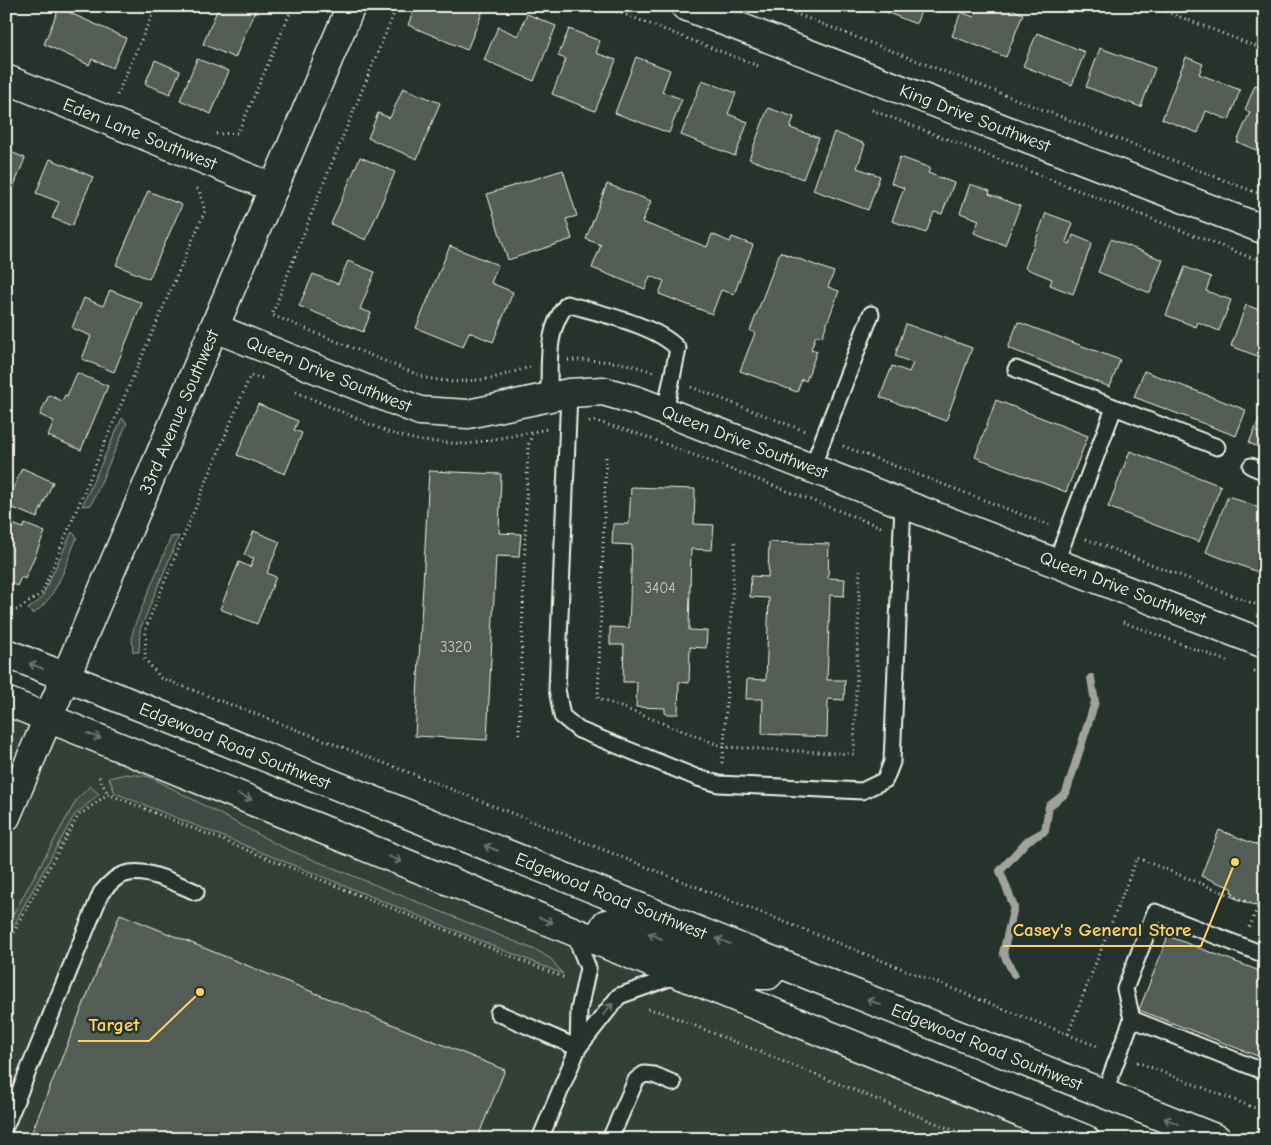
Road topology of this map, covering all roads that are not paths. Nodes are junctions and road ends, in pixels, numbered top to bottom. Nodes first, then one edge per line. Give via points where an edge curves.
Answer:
1 (351, 6) edge
2 (685, 6) edge
3 (6, 79) edge
4 (274, 188) junction
5 (1265, 230) edge
6 (871, 314) dead end
7 (215, 328) junction
8 (1016, 369) dead end
9 (559, 395) junction
10 (1114, 408) junction
11 (665, 411) junction
12 (1217, 447) dead end
13 (812, 468) junction
14 (903, 503) junction
15 (1056, 562) junction
16 (1265, 644) edge
17 (6, 653) edge
18 (66, 678) junction
19 (6, 701) edge
20 (49, 718) junction
21 (6, 817) edge
22 (196, 892) dead end
23 (585, 936) junction
24 (1265, 955) edge
25 (779, 963) junction
26 (680, 974) junction
27 (498, 1013) dead end
28 (1132, 1019) junction
29 (578, 1048) junction
30 (1265, 1072) edge
31 (673, 1082) dead end
32 (1104, 1094) junction
33 (6, 1125) edge
34 (540, 1139) edge
35 (610, 1139) edge
36 (1085, 1139) edge
37 (1217, 1139) edge

1 - 4 street, 33rd Avenue Southwest
2 - 5 street, King Drive Southwest
3 - 4 street, Eden Lane Southwest
4 - 7 street, 33rd Avenue Southwest
6 - 13 lane
7 - 9 street, Queen Drive Southwest via 420,411 468,414
7 - 18 street, 33rd Avenue Southwest
8 - 10 lane
9 - 11 street, Queen Drive Southwest via 604,391
9 - 11 lane via 550,338 558,314 567,304 644,328 671,340 678,349
9 - 14 lane via 568,426 558,689 562,716 579,730 698,778 719,784 862,791 885,780 892,762
10 - 12 lane
10 - 15 lane
11 - 13 street, Queen Drive Southwest
13 - 14 street, Queen Drive Southwest
14 - 15 street, Queen Drive Southwest
15 - 16 street, Queen Drive Southwest
18 -> 17 street, Edgewood Road Southwest
18 - 20 street, 33rd Avenue Southwest
25 -> 18 street, Edgewood Road Southwest
19 - 20 street
20 - 21 street, 33rd Avenue Southwest
20 -> 23 street
22 - 33 lane via 161,877 138,872 116,878 101,893
25 -> 23 street via 768,975 751,975 625,924 606,924
23 - 26 street
23 - 29 lane via 588,968 579,1010
24 - 28 lane via 1155,912 1125,989
32 -> 25 street, Edgewood Road Southwest
29 -> 26 lane via 619,996
26 - 36 street
27 - 29 lane
28 - 30 lane
28 - 32 lane
29 - 34 lane
31 - 35 lane via 644,1074 636,1080
37 -> 32 street, Edgewood Road Southwest

